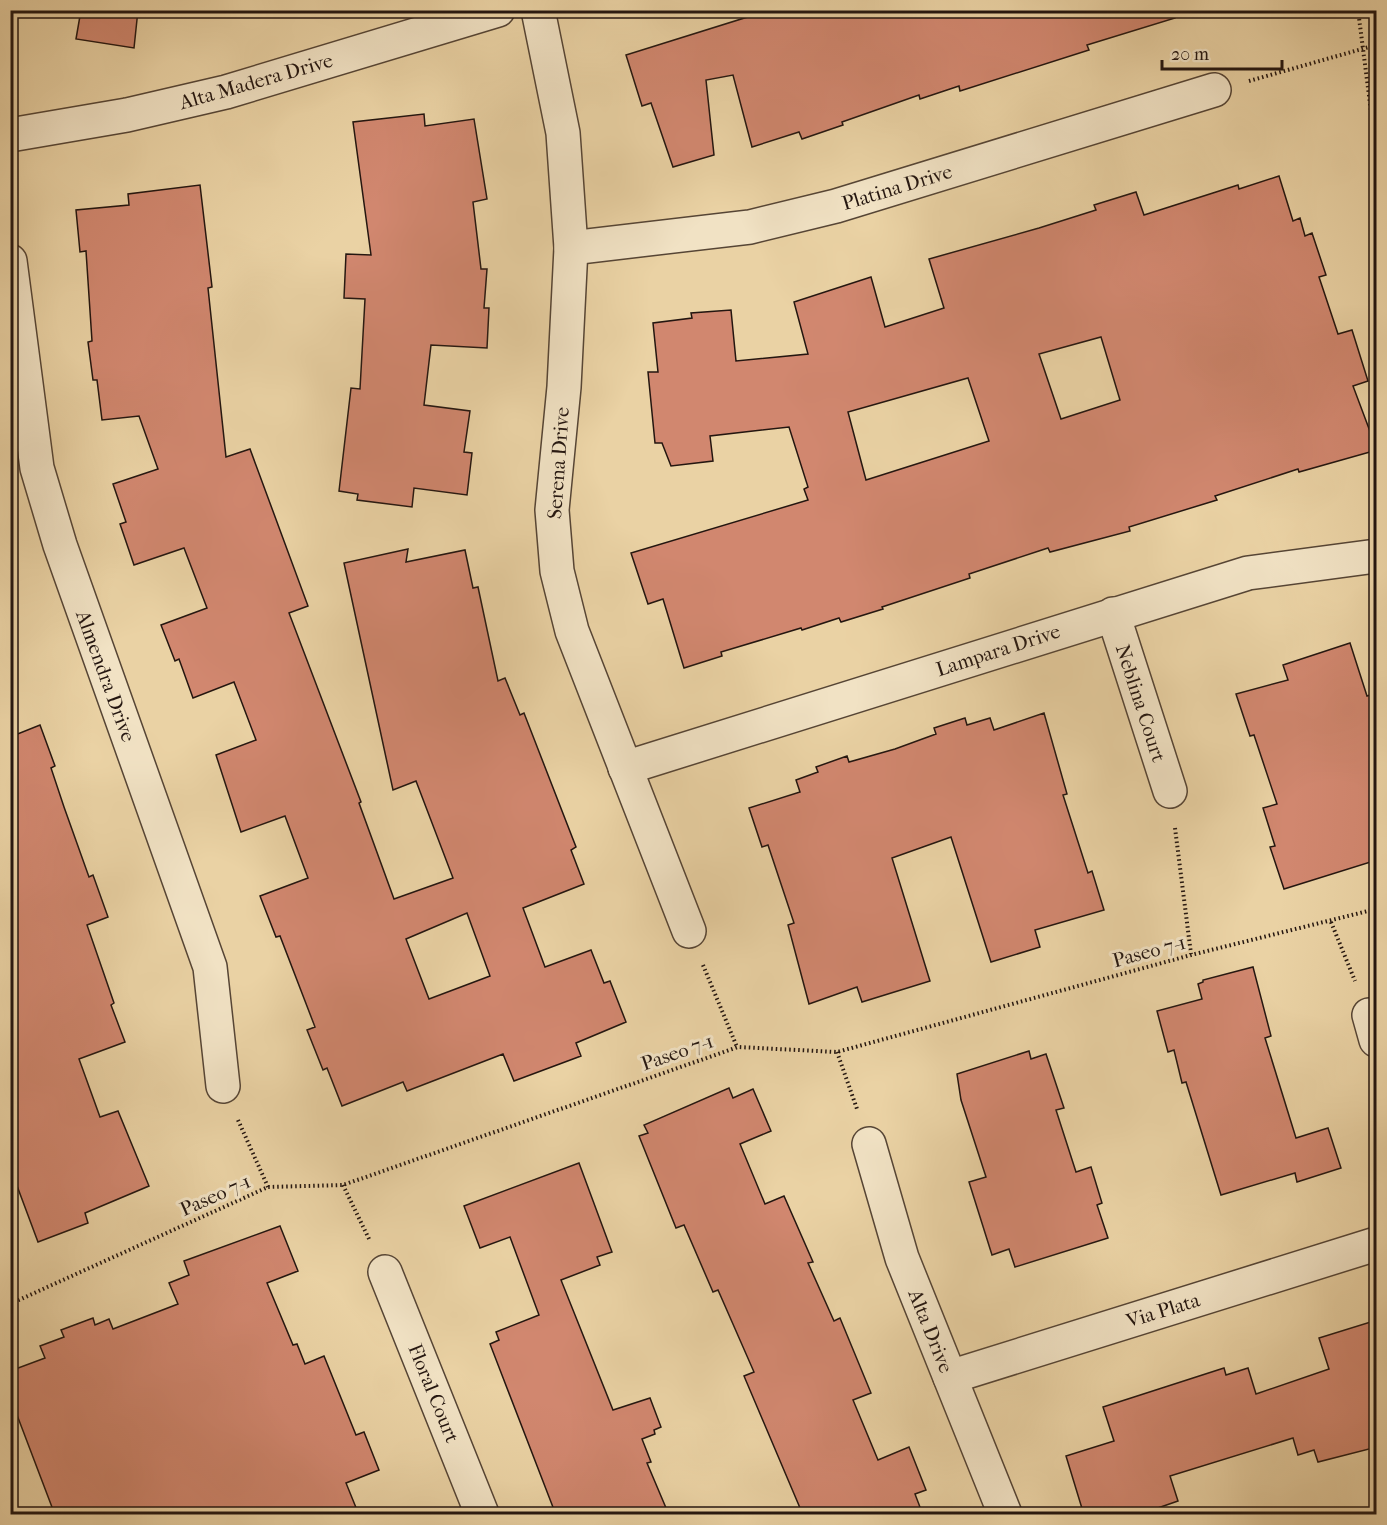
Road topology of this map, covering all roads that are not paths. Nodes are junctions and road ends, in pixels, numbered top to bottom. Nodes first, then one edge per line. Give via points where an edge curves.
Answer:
1 (498, 10) edge
2 (538, 10) edge
3 (1214, 90) road end
4 (10, 135) edge
5 (571, 248) junction
6 (10, 261) edge
7 (1377, 556) edge
8 (1113, 614) junction
9 (625, 768) junction
10 (1170, 791) road end
11 (689, 931) road end
12 (223, 1086) road end
13 (869, 1144) road end
14 (1377, 1244) edge
15 (385, 1272) road end
16 (950, 1377) junction
17 (482, 1515) edge
18 (1005, 1515) edge

1 - 4 street, Alta Madera Drive via 226,92 127,115
2 - 5 street, Serena Drive via 563,133
3 - 5 street, Platina Drive via 826,209 750,227
5 - 9 street, Serena Drive via 564,387 552,510 557,571 572,631
6 - 12 street, Almendra Drive via 37,468 60,545 210,967
7 - 8 street, Lampara Drive via 1248,573
8 - 9 street, Lampara Drive
8 - 10 street, Neblina Court
9 - 11 street, Serena Drive
13 - 16 street, Alta Drive via 902,1258
14 - 16 street, Via Plata
15 - 17 street, Floral Court
16 - 18 street, Alta Drive

